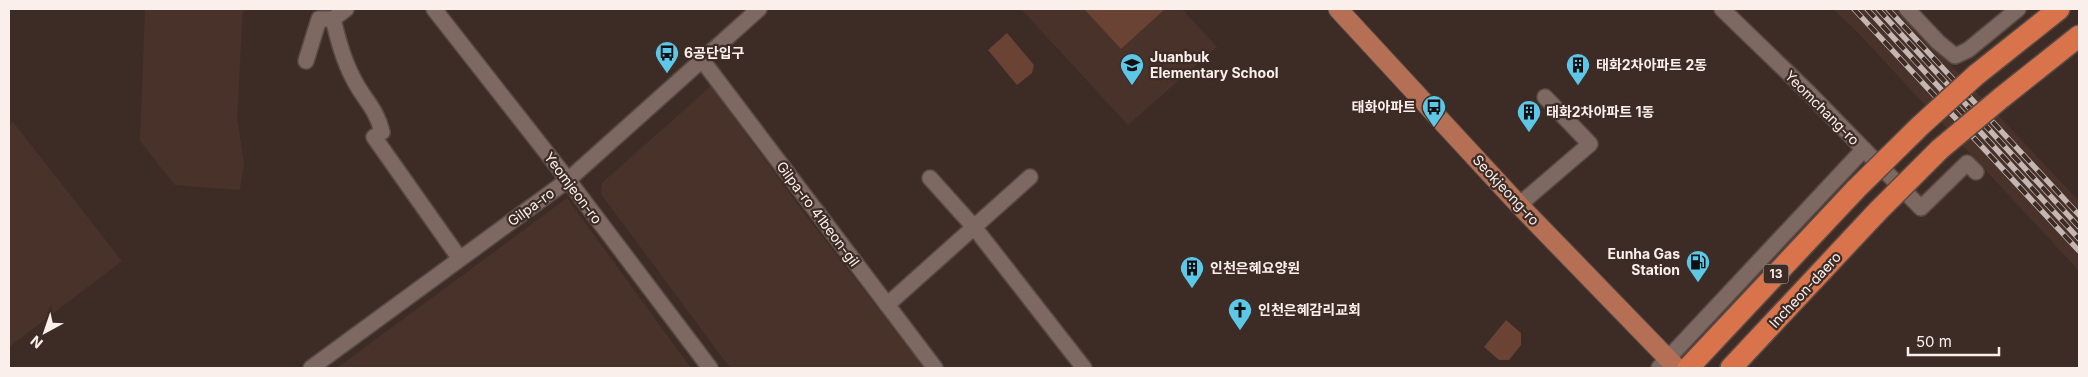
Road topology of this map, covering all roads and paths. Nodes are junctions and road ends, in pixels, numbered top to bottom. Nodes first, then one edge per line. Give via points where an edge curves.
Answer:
1 (346, 9) edge
2 (434, 9) edge
3 (758, 9) edge
4 (1338, 9) edge
5 (1722, 9) edge
6 (1907, 9) edge
7 (2018, 9) edge
8 (2055, 10) edge
9 (333, 19) junction
10 (2079, 36) edge
11 (702, 60) junction
12 (306, 61) dead end
13 (1545, 97) dead end
14 (1864, 149) junction
15 (1976, 172) dead end
16 (1030, 177) dead end
17 (930, 178) dead end
18 (568, 180) junction
19 (1519, 205) junction
20 (974, 227) junction
21 (460, 259) junction
22 (887, 305) junction
23 (1678, 365) edge
24 (311, 368) edge
25 (710, 368) edge
26 (935, 368) edge
27 (1084, 368) edge
28 (1731, 368) edge

1 - 9 street
2 - 18 street, Yeomjeon-ro
3 - 11 street, Gilpa-ro
4 - 19 main road, Seokjeong-ro
5 - 14 street, Yeomchang-ro
6 - 7 street via 1955,56 1968,50
8 - 23 highway, 13, bridge via 1920,126
9 - 12 street via 319,19
9 - 21 street via 342,56 353,79 378,115 382,132 374,137
10 - 28 highway, Incheon-daero / 13, bridge via 1940,149
11 - 18 street, Gilpa-ro
11 - 22 street, Gilpa-ro 41beon-gil
13 - 19 street via 1590,144
14 - 15 street, Yeomchang-ro via 1921,208 1967,163
14 - 23 street
16 - 20 street
17 - 20 street
18 - 21 street, Gilpa-ro
18 - 25 street, Yeomjeon-ro
19 - 23 main road, Seokjeong-ro
20 - 22 street
20 - 27 street
21 - 24 street, Gilpa-ro
22 - 26 street, Gilpa-ro 41beon-gil

